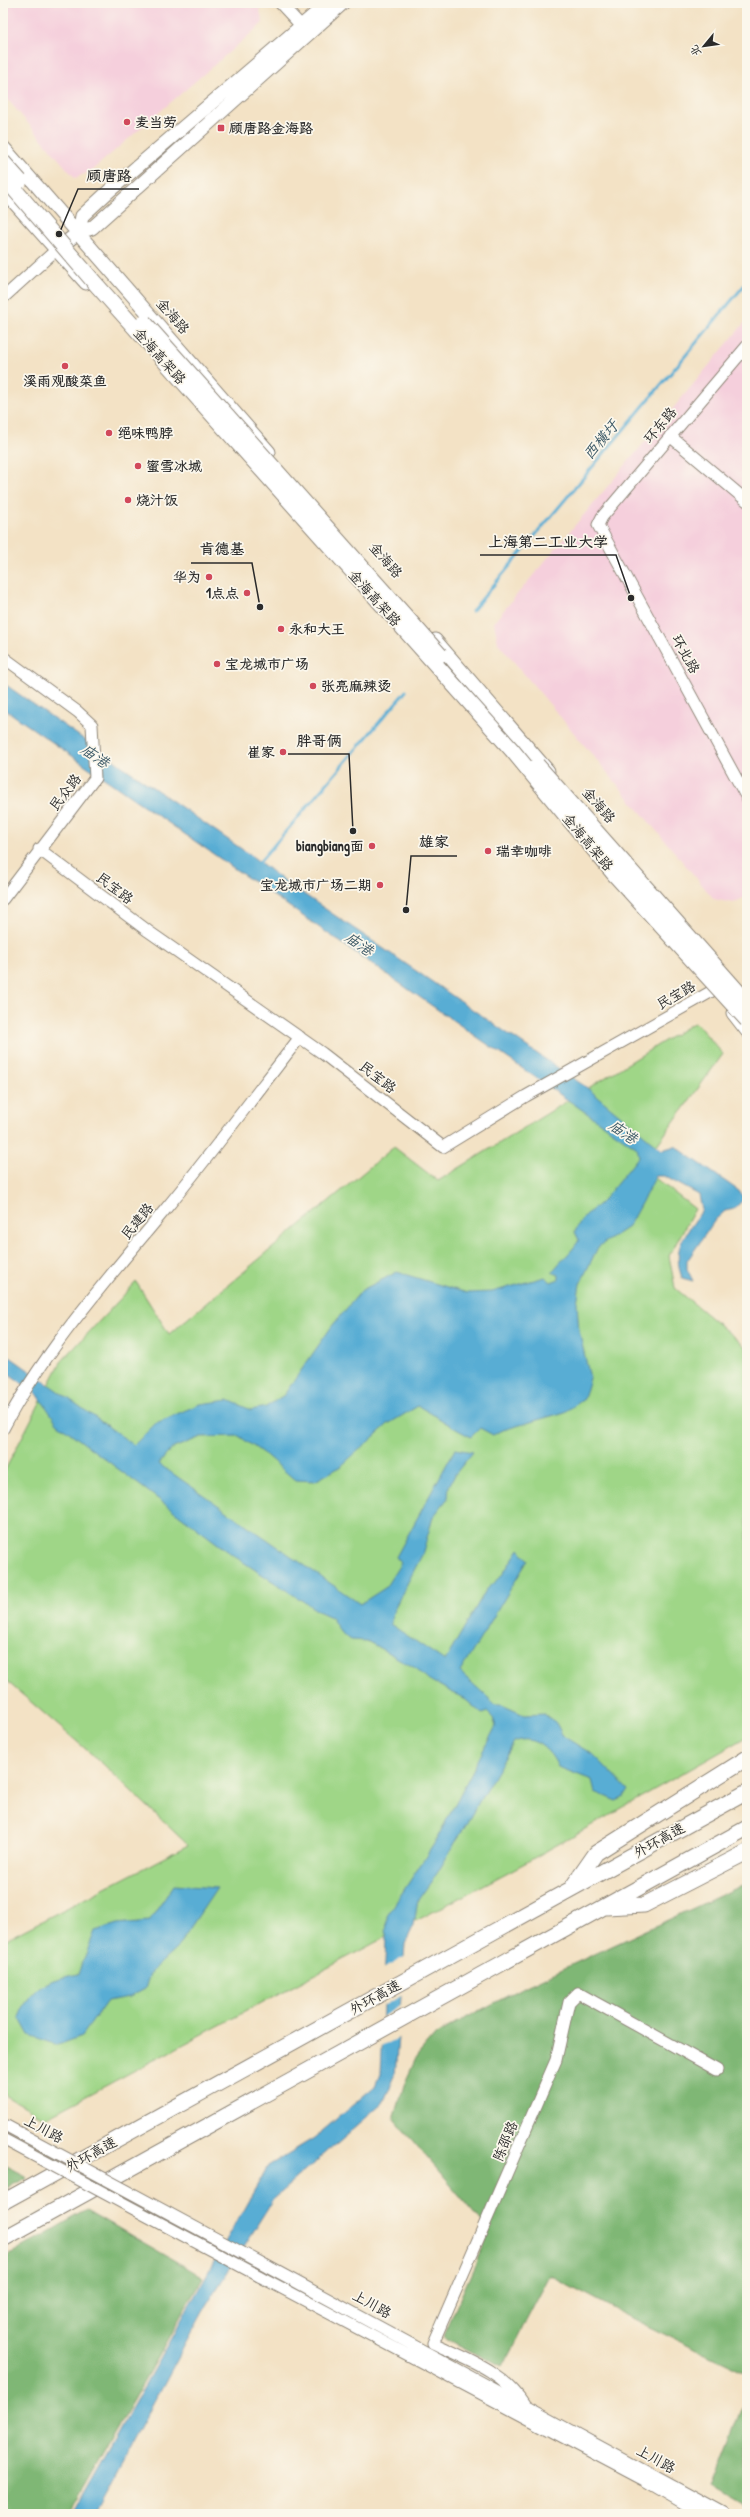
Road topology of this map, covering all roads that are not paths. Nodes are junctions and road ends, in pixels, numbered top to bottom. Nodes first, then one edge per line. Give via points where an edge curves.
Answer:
1 (280, 3) edge
2 (328, 3) edge
3 (343, 3) edge
4 (305, 31) junction
5 (3, 147) edge
6 (3, 162) edge
7 (3, 176) edge
8 (3, 190) edge
9 (79, 232) junction
10 (56, 250) junction
11 (3, 298) edge
12 (747, 346) edge
13 (670, 436) junction
14 (747, 501) edge
15 (598, 525) joint
16 (3, 657) edge
17 (747, 798) edge
18 (39, 849) junction
19 (3, 898) edge
20 (714, 990) junction
21 (747, 992) edge
22 (747, 1002) edge
23 (747, 1020) edge
24 (747, 1030) edge
25 (300, 1037) junction
26 (3, 1429) edge
27 (747, 1758) edge
28 (747, 1792) edge
29 (747, 1828) edge
30 (747, 1852) edge
31 (570, 1890) junction
32 (603, 1907) junction
33 (717, 2070) dead end
34 (3, 2124) edge
35 (3, 2139) edge
36 (3, 2202) edge
37 (3, 2239) edge
38 (524, 2404) junction
39 (702, 2514) edge
40 (724, 2514) edge

1 - 4 street
2 - 4 main road
3 - 4 main road
4 - 9 main road via 92,228
5 - 9 main road, 金海路
6 - 22 highway, 金海高架路, bridge
7 - 23 highway, 金海高架路, bridge via 512,750 615,875
8 - 10 main road
9 - 10 main road
9 - 21 main road, 金海路 via 681,923
10 - 11 street
10 - 20 main road via 516,764 599,864
12 - 13 street, 环东路
13 - 14 street
13 - 15 street, 环东路
15 - 17 street, 环北路
16 - 18 street, 民众路 via 92,725 95,778
18 - 19 street, 民众路
18 - 25 street, 民宝路 via 148,931
20 - 24 main road
20 - 25 street, 民宝路 via 443,1147
25 - 26 street, 民建路 via 194,1176 83,1310 20,1398
27 - 31 highway via 596,1853
28 - 31 highway, 外环高速
29 - 32 highway
30 - 32 highway via 644,1905
31 - 36 highway, 外环高速
32 - 37 highway
33 - 38 street, 陈邵路 via 578,1994 569,2002 556,2060 433,2343 495,2372 518,2394
34 - 38 street, 上川路, bridge
35 - 39 street, 上川路, bridge via 644,2480
38 - 40 street, 上川路

